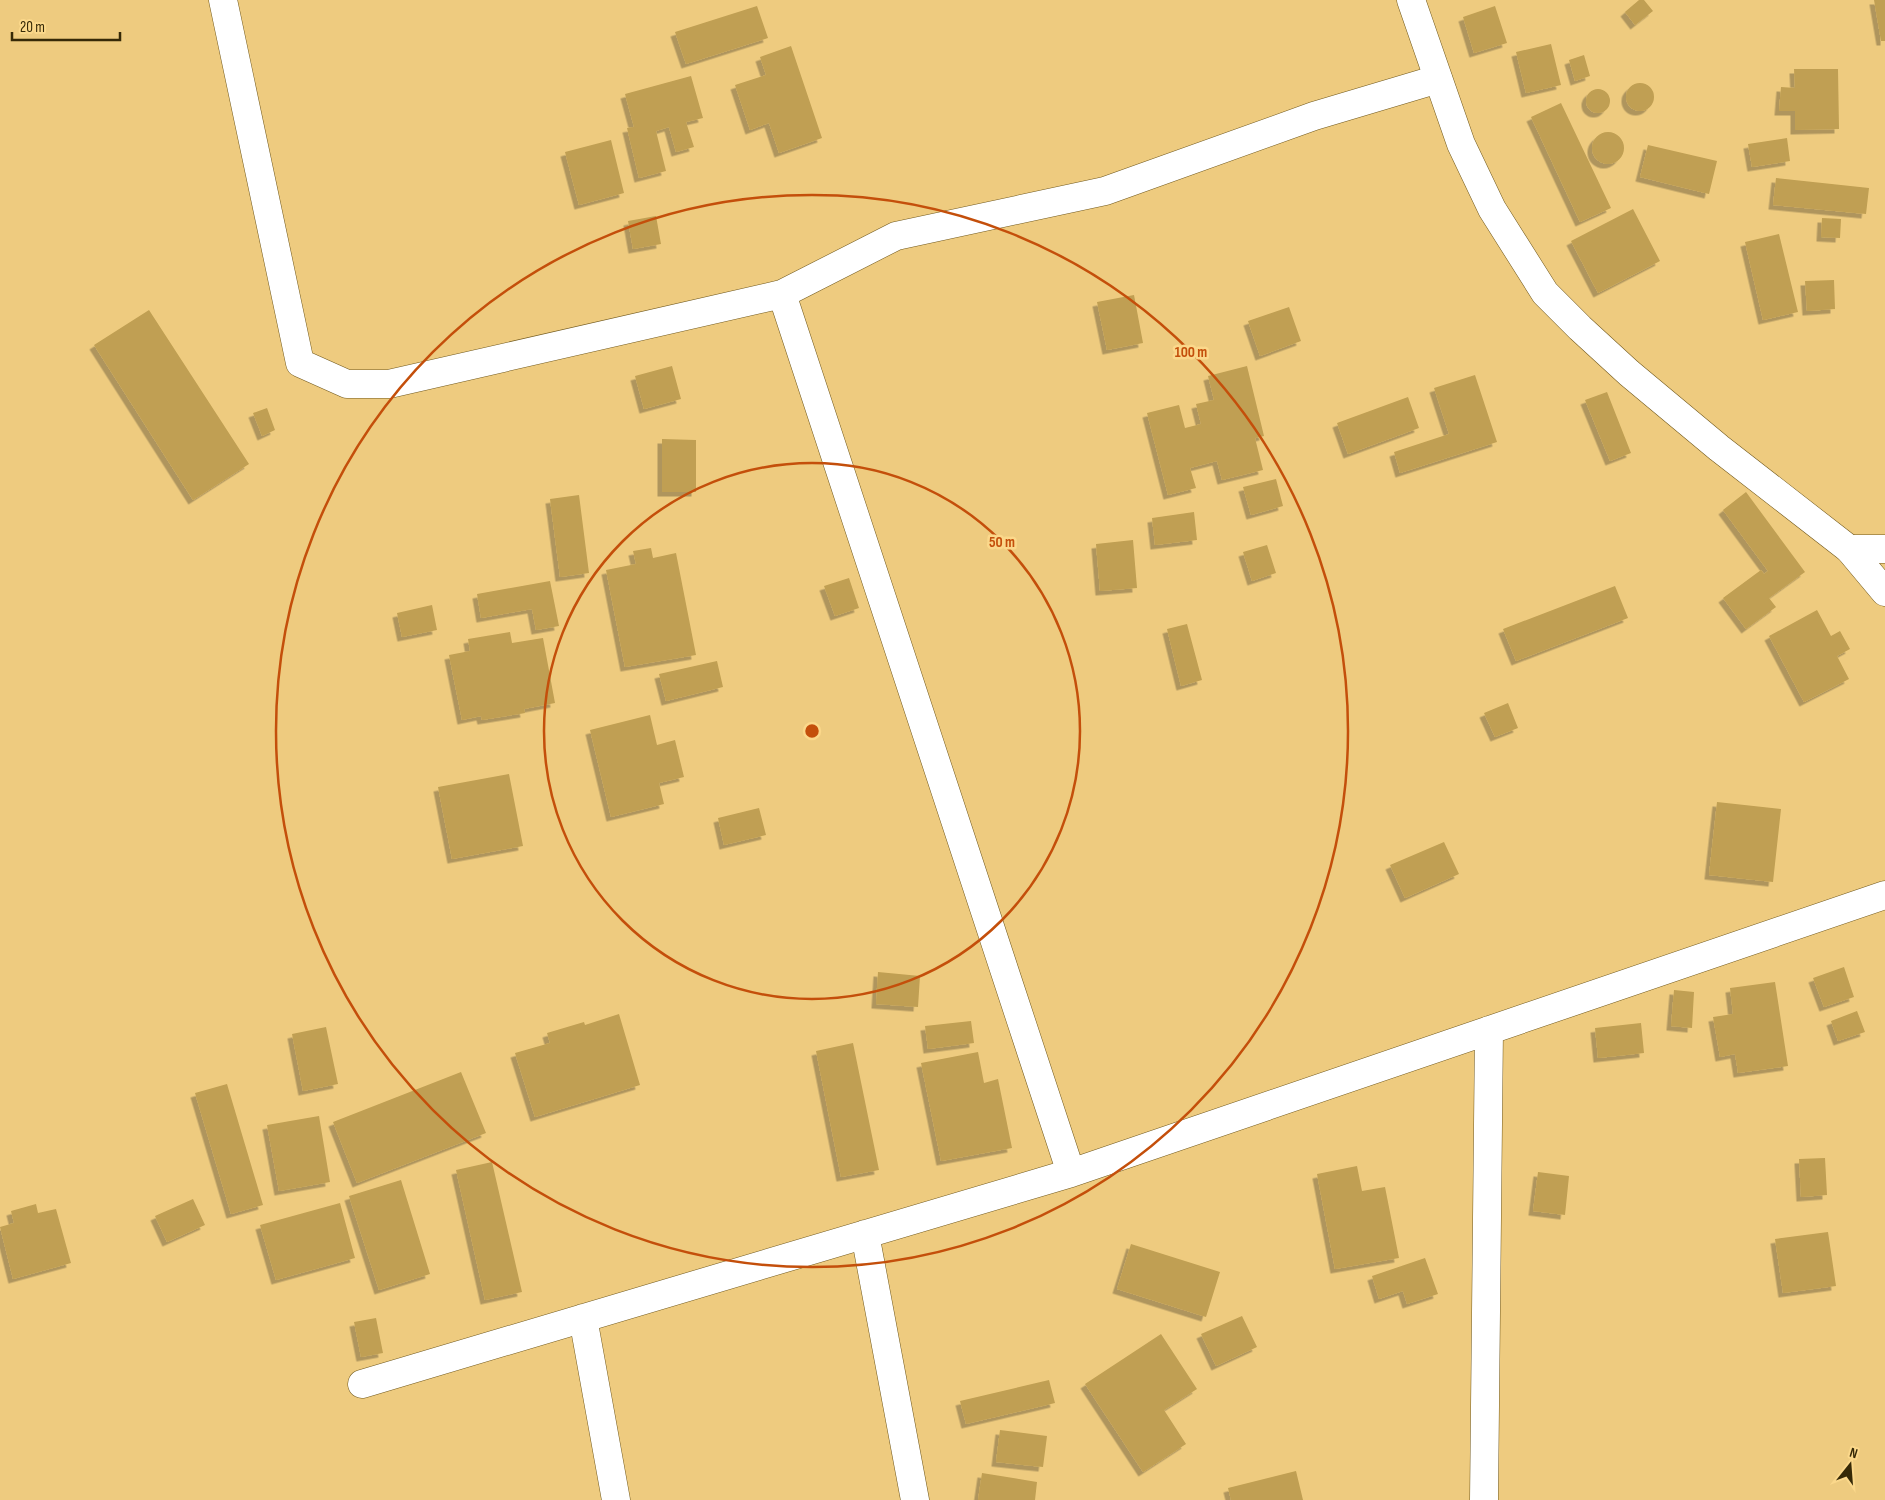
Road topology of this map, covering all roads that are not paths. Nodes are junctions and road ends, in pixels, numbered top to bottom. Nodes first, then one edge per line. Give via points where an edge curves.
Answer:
1 (222, 0) edge
2 (1412, 0) edge
3 (1438, 79) junction
4 (782, 294) junction
5 (1849, 549) junction
6 (1885, 549) edge
7 (1885, 592) edge
8 (1885, 895) edge
9 (1489, 1030) junction
10 (1072, 1172) junction
11 (866, 1234) junction
12 (583, 1318) junction
13 (362, 1384) dead end
14 (616, 1500) edge
15 (915, 1500) edge
16 (1484, 1500) edge

1 - 4 street via 300,363 347,384 389,384
2 - 3 street
3 - 4 street via 1314,116 1105,191 896,236
3 - 5 street via 1461,144 1492,209 1545,293 1629,373
4 - 10 street
5 - 6 street
5 - 7 street
8 - 9 street
9 - 10 street
9 - 16 street
10 - 11 street
11 - 12 street
11 - 15 street
12 - 13 street
12 - 14 street

